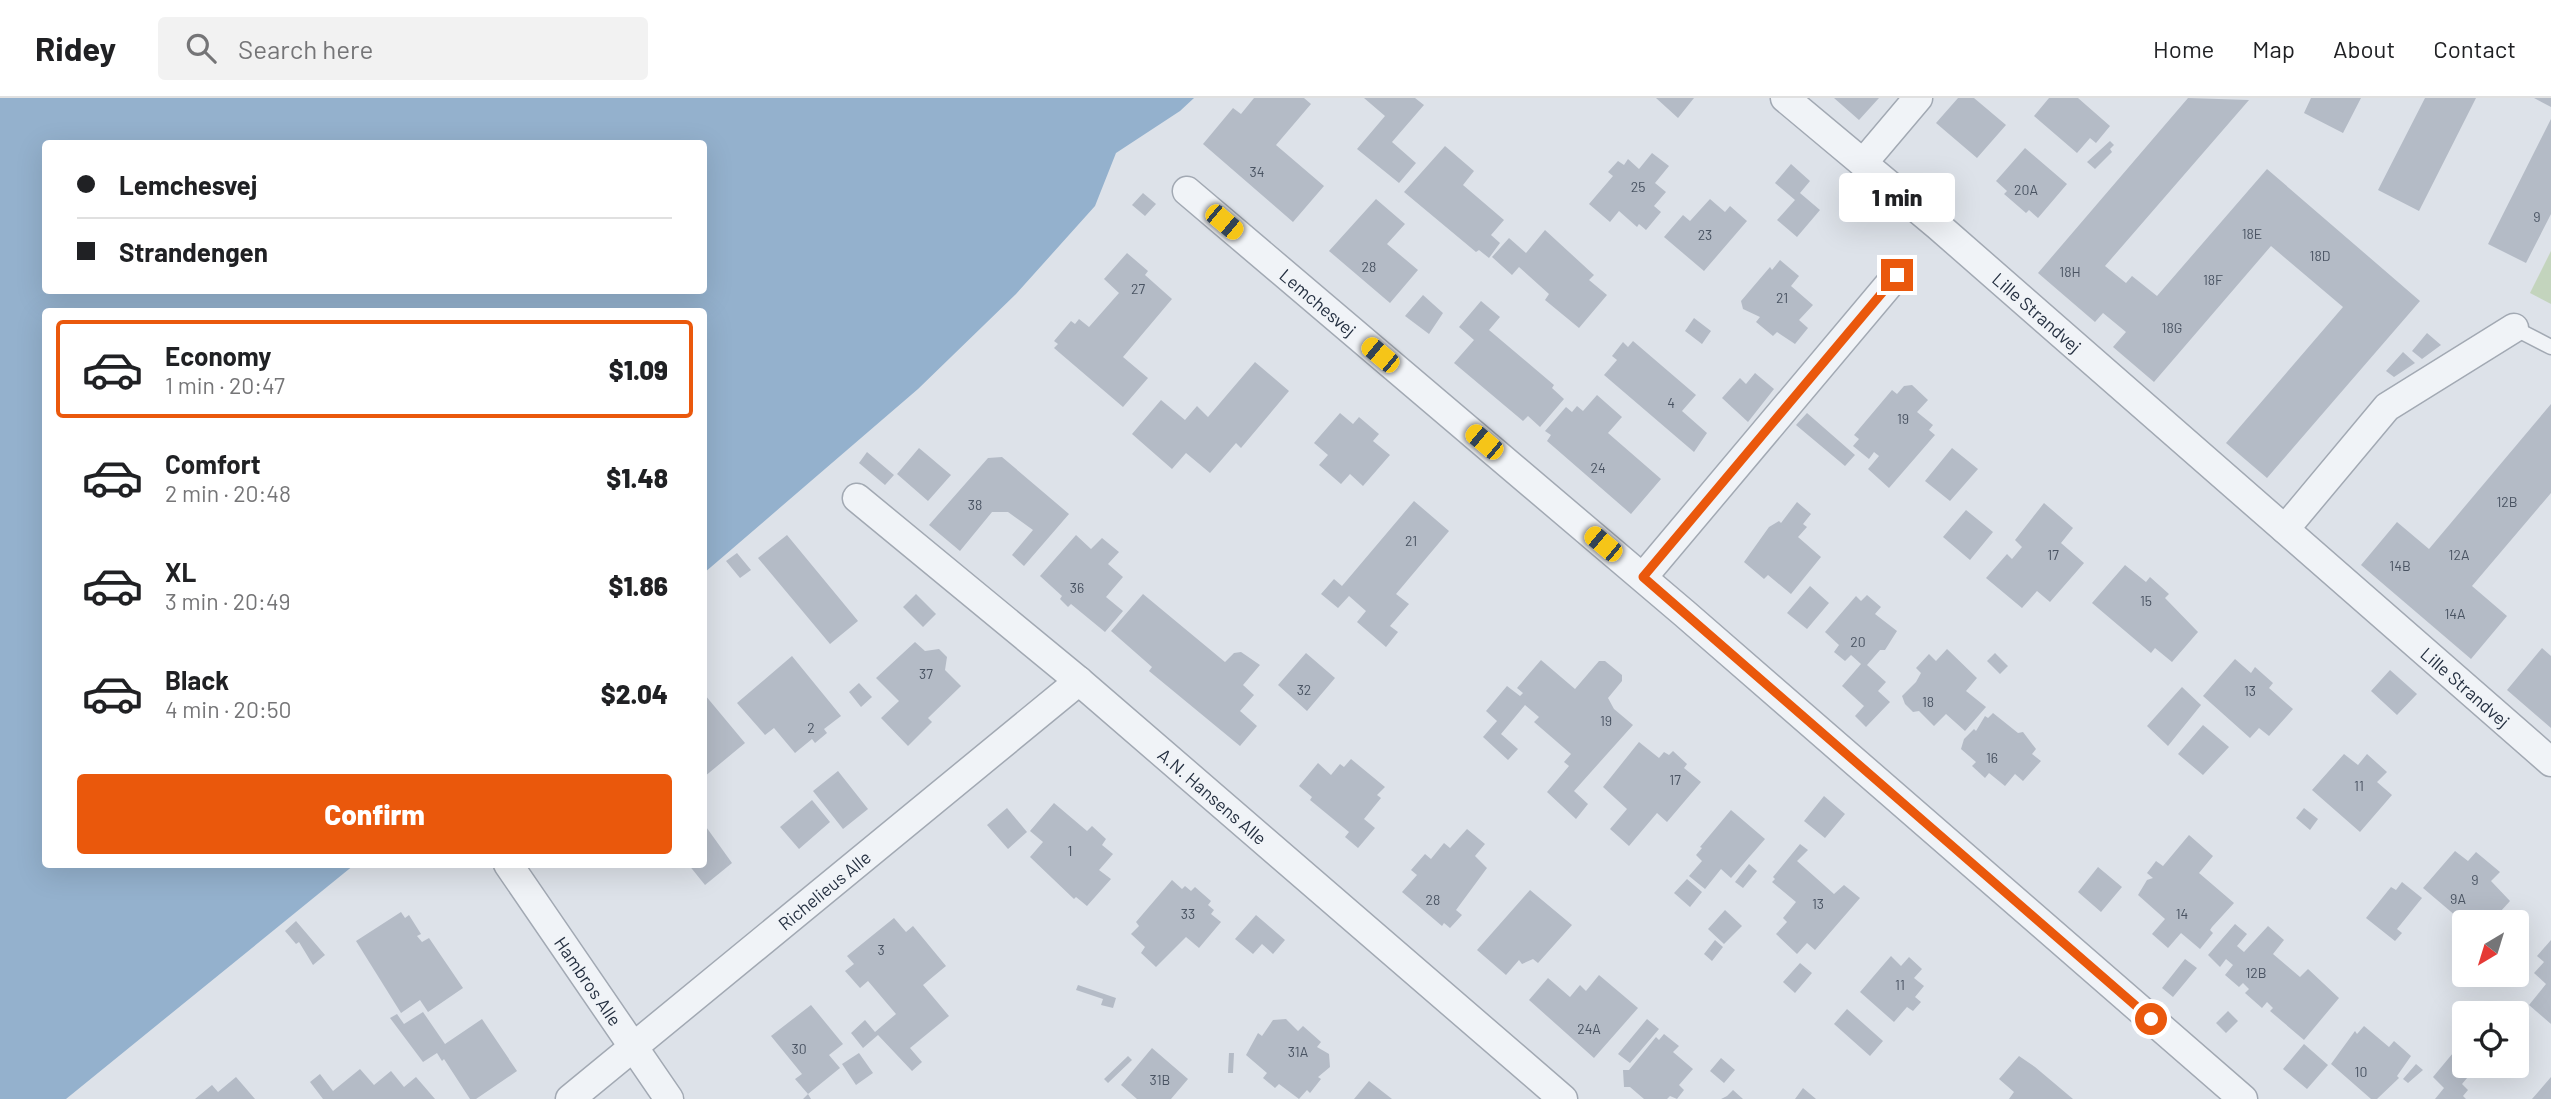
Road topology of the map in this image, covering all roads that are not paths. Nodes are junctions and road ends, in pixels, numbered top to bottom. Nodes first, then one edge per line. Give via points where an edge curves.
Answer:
1 (1785, 98) edge
2 (1918, 98) edge
3 (1863, 163) junction
4 (1187, 191) dead end
5 (1897, 275) dead end
6 (2514, 327) joint
7 (2551, 347) edge
8 (857, 498) dead end
9 (2285, 529) junction
10 (1643, 577) junction
11 (1079, 681) junction
12 (2551, 762) edge
13 (511, 868) edge
14 (633, 1047) junction
15 (570, 1099) edge
16 (669, 1099) edge
17 (1563, 1099) edge
18 (2243, 1099) edge

1 - 3 street, Lille Strandvej
2 - 3 street
3 - 9 street, Lille Strandvej
4 - 10 street, Lemchesvej
5 - 10 street
6 - 7 lane
6 - 9 street via 2387,407
8 - 11 street, A.N. Hansens Alle
9 - 12 street, Lille Strandvej
10 - 18 street, Lemchesvej
11 - 14 street, Richelieus Alle
11 - 17 street, A.N. Hansens Alle
13 - 14 street, Hambros Alle
14 - 15 street, Richelieus Alle
14 - 16 street, Hambros Alle

